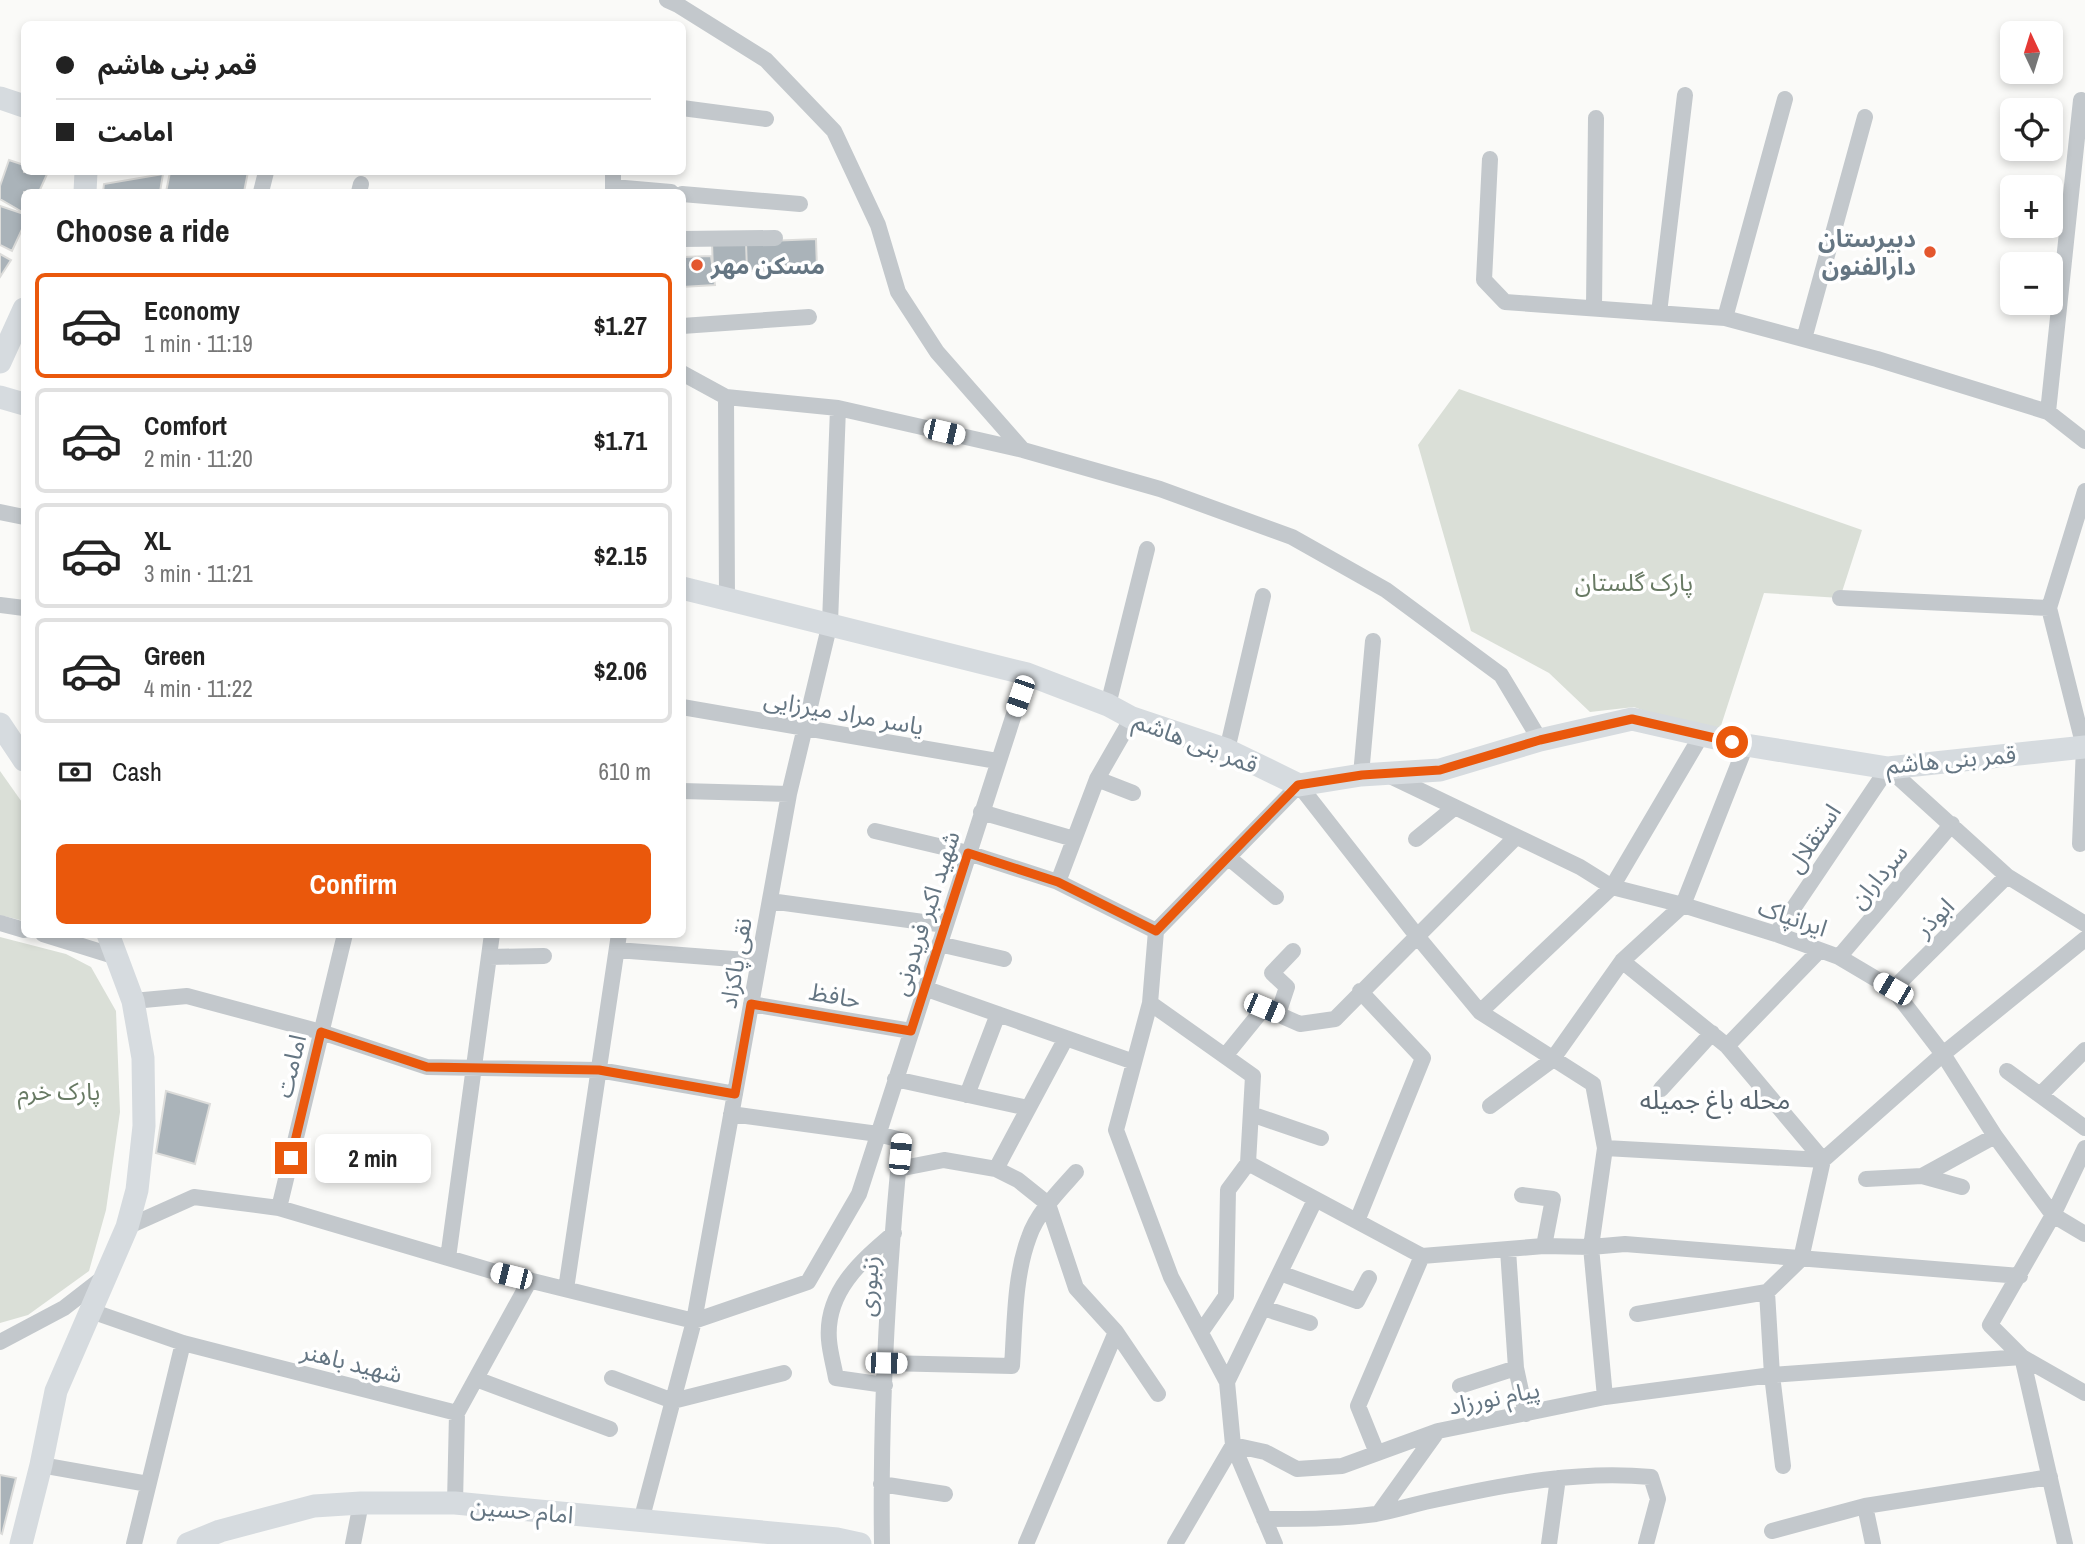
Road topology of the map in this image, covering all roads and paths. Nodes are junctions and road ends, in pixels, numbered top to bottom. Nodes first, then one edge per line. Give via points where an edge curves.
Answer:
1 (667, 0) edge
2 (1685, 95) dead end
3 (0, 98) edge
4 (1785, 99) dead end
5 (2081, 100) dead end
6 (21, 105) edge
7 (686, 109) edge
8 (1865, 117) dead end
9 (1596, 118) dead end
10 (766, 119) dead end
11 (1490, 159) dead end
12 (613, 184) edge
13 (649, 189) edge
14 (686, 194) edge
15 (800, 204) dead end
16 (775, 238) dead end
17 (686, 239) edge
18 (1594, 308) junction
19 (1659, 313) junction
20 (21, 316) edge
21 (809, 317) dead end
22 (1725, 318) junction
23 (686, 327) edge
24 (1804, 339) junction
25 (0, 362) edge
26 (686, 375) edge
27 (0, 397) edge
28 (726, 397) junction
29 (21, 403) edge
30 (838, 408) junction
31 (2048, 412) junction
32 (2085, 441) edge
33 (1023, 450) junction
34 (2085, 491) edge
35 (0, 512) edge
36 (21, 516) edge
37 (1147, 549) dead end
38 (686, 589) edge
39 (1263, 596) dead end
40 (1840, 598) dead end
41 (727, 599) junction
42 (0, 605) edge
43 (21, 608) edge
44 (2049, 608) junction
45 (830, 623) junction
46 (1373, 641) dead end
47 (1027, 674) junction
48 (1108, 705) junction
49 (686, 707) edge
50 (1132, 718) junction
51 (0, 724) edge
52 (805, 729) junction
53 (1701, 736) junction
54 (1540, 740) junction
55 (1746, 745) junction
56 (2085, 747) edge
57 (1227, 750) junction
58 (21, 756) edge
59 (997, 761) junction
60 (1888, 768) junction
61 (1386, 774) junction
62 (1362, 775) junction
63 (1097, 779) junction
64 (1298, 785) junction
65 (686, 791) edge
66 (1133, 793) dead end
67 (789, 794) junction
68 (1455, 807) junction
69 (981, 812) junction
70 (1952, 824) junction
71 (875, 831) dead end
72 (1516, 836) junction
73 (1074, 839) junction
74 (1416, 839) dead end
75 (2080, 844) dead end
76 (968, 853) junction
77 (1229, 858) junction
78 (2007, 876) junction
79 (1058, 882) junction
80 (1612, 887) junction
81 (1276, 897) dead end
82 (770, 901) junction
83 (1683, 905) junction
84 (0, 923) edge
85 (2085, 924) edge
86 (945, 925) junction
87 (21, 929) edge
88 (1156, 931) junction
89 (1776, 934) junction
90 (1417, 936) junction
91 (56, 938) edge
92 (110, 938) edge
93 (344, 938) edge
94 (491, 938) edge
95 (2085, 939) edge
96 (618, 942) edge
97 (939, 944) junction
98 (1819, 950) junction
99 (1293, 951) dead end
100 (544, 956) dead end
101 (117, 957) junction
102 (489, 957) junction
103 (1839, 957) junction
104 (1004, 959) dead end
105 (759, 961) junction
106 (1622, 961) junction
107 (925, 988) junction
108 (1893, 989) junction
109 (1360, 992) junction
110 (133, 1001) junction
111 (1150, 1003) junction
112 (751, 1004) junction
113 (1480, 1012) junction
114 (998, 1014) junction
115 (1278, 1014) junction
116 (911, 1031) junction
117 (321, 1032) junction
118 (1712, 1033) junction
119 (1066, 1038) junction
120 (1727, 1046) junction
121 (2085, 1050) edge
122 (1943, 1054) junction
123 (1225, 1056) junction
124 (1552, 1060) junction
125 (1134, 1062) junction
126 (475, 1067) junction
127 (599, 1070) junction
128 (2007, 1071) dead end
129 (895, 1079) junction
130 (1661, 1089) dead end
131 (735, 1094) junction
132 (967, 1095) junction
133 (2040, 1095) junction
134 (1490, 1106) dead end
135 (1028, 1108) junction
136 (731, 1114) junction
137 (1251, 1114) junction
138 (2085, 1128) edge
139 (878, 1134) junction
140 (1995, 1136) junction
141 (1321, 1138) dead end
142 (1605, 1148) junction
143 (2085, 1148) edge
144 (1823, 1160) junction
145 (1248, 1163) junction
146 (898, 1169) junction
147 (996, 1169) junction
148 (1076, 1172) dead end
149 (1922, 1176) junction
150 (1866, 1179) dead end
151 (1962, 1187) dead end
152 (1522, 1195) dead end
153 (1315, 1200) junction
154 (1048, 1204) junction
155 (279, 1208) junction
156 (2053, 1215) junction
157 (1357, 1222) junction
158 (127, 1227) junction
159 (894, 1233) junction
160 (2085, 1234) edge
161 (1544, 1246) junction
162 (1591, 1247) junction
163 (1508, 1250) junction
164 (1422, 1256) junction
165 (448, 1258) junction
166 (1801, 1259) junction
167 (1280, 1273) junction
168 (106, 1275) junction
169 (2020, 1276) junction
170 (1369, 1278) dead end
171 (530, 1280) junction
172 (566, 1289) junction
173 (1767, 1292) junction
174 (1263, 1308) junction
175 (91, 1311) junction
176 (1637, 1314) dead end
177 (694, 1321) junction
178 (1311, 1323) dead end
179 (1116, 1332) junction
180 (1201, 1332) junction
181 (0, 1342) edge
182 (183, 1343) junction
183 (2022, 1357) junction
184 (886, 1363) junction
185 (1516, 1368) junction
186 (784, 1373) dead end
187 (1772, 1375) junction
188 (612, 1378) dead end
189 (476, 1379) junction
190 (1227, 1382) junction
191 (885, 1385) junction
192 (1460, 1386) dead end
193 (2085, 1393) edge
194 (1158, 1395) dead end
195 (1605, 1397) junction
196 (673, 1401) junction
197 (457, 1413) junction
198 (1526, 1414) junction
199 (610, 1429) dead end
200 (1438, 1431) junction
201 (1233, 1445) junction
202 (1377, 1453) junction
203 (41, 1465) junction
204 (1783, 1466) dead end
205 (1558, 1478) junction
206 (2050, 1478) junction
207 (148, 1484) junction
208 (881, 1484) junction
209 (945, 1494) dead end
210 (361, 1503) junction
211 (455, 1503) junction
212 (1865, 1506) junction
213 (1380, 1513) junction
214 (1264, 1519) junction
215 (641, 1521) junction
216 (1772, 1531) dead end
217 (21, 1544) edge
218 (134, 1544) edge
219 (188, 1544) edge
220 (353, 1544) edge
221 (860, 1544) edge
222 (882, 1544) edge
223 (1026, 1544) edge
224 (1175, 1544) edge
225 (1275, 1544) edge
226 (1549, 1544) edge
227 (1646, 1544) edge
228 (1873, 1544) edge
229 (2065, 1544) edge

1 - 33 street via 766,60 834,131 878,225 898,292 937,352
2 - 19 street
3 - 6 street
4 - 22 street
5 - 31 street
7 - 10 street
8 - 24 street
9 - 18 street
11 - 18 street via 1484,281 1505,302
12 - 13 street
14 - 15 street
16 - 17 street
18 - 19 street
19 - 22 street
20 - 25 street
21 - 23 street
22 - 24 street
24 - 31 street
26 - 28 street
27 - 29 street
28 - 30 street
28 - 41 street
30 - 33 street
30 - 45 street, نقی پاکزاد
31 - 32 street
33 - 54 street via 1160,489 1292,537 1386,590 1502,675
34 - 44 street
35 - 36 street
37 - 48 street
38 - 41 street, قمر بنی هاشم
39 - 57 street
40 - 44 street
41 - 45 street, قمر بنی هاشم
42 - 43 street
44 - 56 street
45 - 47 street, قمر بنی هاشم
45 - 52 street, نقی پاکزاد
46 - 62 street
47 - 48 street, قمر بنی هاشم
47 - 59 street, شهید اکبر فریدونی
48 - 50 street, قمر بنی هاشم
49 - 52 street, یاسر مراد میرزایی
50 - 57 street, قمر بنی هاشم
50 - 63 street
51 - 58 street
52 - 59 street, یاسر مراد میرزایی
52 - 67 street, نقی پاکزاد
53 - 54 street, قمر بنی هاشم via 1632,719
53 - 55 street, قمر بنی هاشم
53 - 80 street
54 - 61 street, قمر بنی هاشم via 1440,770
55 - 60 street, قمر بنی هاشم
55 - 83 street
56 - 60 street, قمر بنی هاشم
56 - 75 street
57 - 64 street, قمر بنی هاشم
59 - 69 street, شهید اکبر فریدونی
60 - 70 street
60 - 89 street, استقلال
61 - 62 street, قمر بنی هاشم
61 - 68 street, ایرانپاک
62 - 64 street, قمر بنی هاشم
63 - 66 street
63 - 73 street
64 - 77 street
64 - 90 street
65 - 67 street
67 - 82 street, نقی پاکزاد
68 - 72 street, ایرانپاک
68 - 74 street
69 - 73 street
69 - 76 street, شهید اکبر فریدونی
70 - 78 street
70 - 103 street, سرداران
71 - 76 street
72 - 80 street, ایرانپاک
72 - 90 street
73 - 79 street
76 - 79 street
76 - 86 street, شهید اکبر فریدونی
77 - 81 street
77 - 88 street
78 - 85 street
78 - 108 street, ابوذر
79 - 88 street
80 - 83 street, ایرانپاک
80 - 113 street
82 - 86 street
82 - 105 street, نقی پاکزاد
83 - 89 street, ایرانپاک
83 - 106 street
84 - 87 street
86 - 97 street, شهید اکبر فریدونی
88 - 111 street
89 - 98 street, ایرانپاک
90 - 109 street
90 - 113 street
91 - 101 street
92 - 101 street
93 - 117 street, امامت
94 - 102 street
95 - 122 street
96 - 105 street
96 - 127 street
97 - 104 street
97 - 107 street, شهید اکبر فریدونی
98 - 103 street, ایرانپاک
98 - 120 street
99 - 115 street via 1272,973 1287,987
100 - 102 street
101 - 110 street
102 - 126 street
103 - 108 street, ایرانپاک
105 - 112 street, نقی پاکزاد
106 - 118 street
106 - 124 street
107 - 114 street
107 - 116 street, شهید اکبر فریدونی
108 - 122 street, ایرانپاک
109 - 115 street via 1335,1019 1300,1024
109 - 157 street via 1423,1058
110 - 117 street via 187,996
110 - 158 street via 143,1058 144,1126 137,1190
111 - 123 street
111 - 125 street
112 - 116 street, حافظ
112 - 131 street, نقی پاکزاد
113 - 124 street
114 - 119 street
114 - 132 street
115 - 123 street via 1264,1008
116 - 129 street, شهید اکبر فریدونی
117 - 126 street via 427,1067
117 - 155 street, امامت
118 - 120 street
118 - 130 street
119 - 125 street
119 - 135 street
120 - 144 street
121 - 133 street
122 - 140 street, ایرانپاک
122 - 144 street
123 - 137 street via 1253,1076
124 - 134 street
124 - 142 street via 1592,1084
125 - 180 street via 1116,1130 1171,1277
126 - 127 street
126 - 165 street
127 - 131 street
127 - 172 street
128 - 133 street
129 - 132 street
129 - 139 street, شهید اکبر فریدونی
131 - 136 street, نقی پاکزاد
132 - 135 street
133 - 138 street
135 - 147 street
136 - 139 street
136 - 177 street, نقی پاکزاد
137 - 141 street
137 - 145 street
139 - 146 street, زنبوری via 901,1140
139 - 177 street, شهید اکبر فریدونی via 859,1194 808,1282
140 - 149 street
140 - 156 street, ایرانپاک
142 - 144 street
142 - 162 street
143 - 156 street
144 - 166 street
145 - 153 street
145 - 180 street via 1228,1190 1226,1296
146 - 147 street via 944,1160
146 - 159 street, زنبوری
147 - 154 street
148 - 154 street
149 - 150 street
149 - 151 street
152 - 161 street via 1553,1199
153 - 157 street
153 - 167 street
154 - 179 street via 1076,1288
154 - 184 street via 1029,1236 1019,1282 1012,1366
155 - 158 street via 194,1197
155 - 165 street
156 - 160 street, ایرانپاک
156 - 169 street
157 - 164 street
158 - 168 street
159 - 184 street, زنبوری
159 - 191 street via 856,1266 834,1303 829,1338 836,1378
161 - 162 street
161 - 163 street
162 - 166 street via 1625,1244
162 - 195 street
163 - 164 street
163 - 185 street
164 - 202 street via 1358,1406
165 - 171 street
166 - 169 street
166 - 173 street
167 - 170 street via 1357,1301
167 - 174 street
168 - 175 street
168 - 181 street via 64,1308
169 - 183 street via 1990,1325
171 - 172 street
171 - 189 street
172 - 177 street
173 - 176 street
173 - 187 street
174 - 178 street
174 - 190 street
175 - 182 street, شهید باهنر
175 - 203 street via 56,1391
177 - 196 street, نقی پاکزاد
179 - 194 street
179 - 223 street
180 - 190 street
182 - 197 street, شهید باهنر
182 - 207 street
183 - 187 street, پیام نورزاد
183 - 193 street
183 - 206 street
184 - 191 street, زنبوری
185 - 192 street
185 - 198 street
186 - 196 street
187 - 195 street, پیام نورزاد
187 - 204 street
188 - 196 street
189 - 197 street
189 - 199 street
190 - 201 street
191 - 208 street, زنبوری
195 - 198 street, پیام نورزاد
196 - 215 street, نقی پاکزاد
197 - 211 street
198 - 200 street, پیام نورزاد
200 - 202 street, پیام نورزاد
200 - 213 street
201 - 202 street, پیام نورزاد via 1265,1452 1297,1469 1342,1466
201 - 214 street
201 - 224 street
203 - 207 street
203 - 217 street
205 - 213 street
205 - 226 street
205 - 227 street via 1651,1477 1658,1499
206 - 212 street
206 - 229 street
207 - 218 street
208 - 209 street
208 - 222 street, زنبوری
210 - 211 street, امام حسین
210 - 219 street, امام حسین via 314,1506
210 - 220 street
211 - 215 street, امام حسین
212 - 216 street
212 - 228 street
213 - 214 street via 1333,1519
214 - 225 street
215 - 221 street, امام حسین

